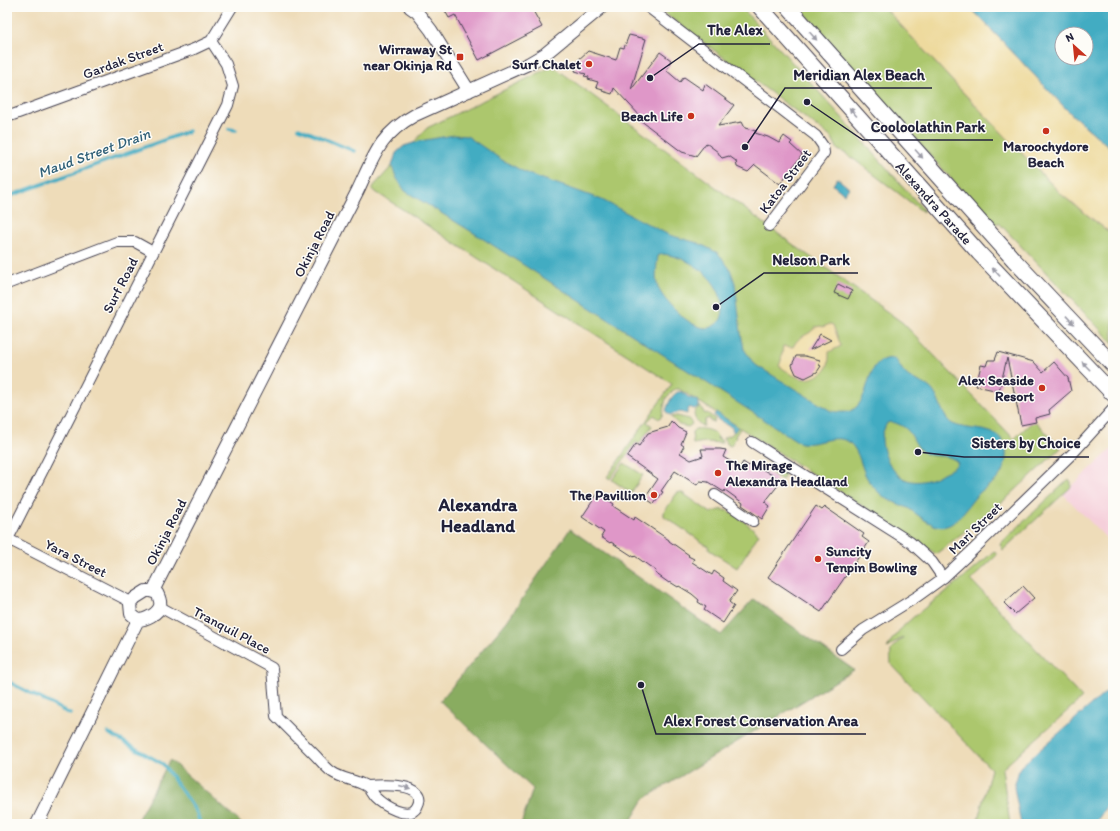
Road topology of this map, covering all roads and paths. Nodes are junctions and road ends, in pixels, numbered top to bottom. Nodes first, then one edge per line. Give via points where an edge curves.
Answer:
1 (232, 7) edge
2 (410, 7) edge
3 (602, 7) edge
4 (648, 7) edge
5 (760, 7) edge
6 (788, 7) edge
7 (211, 41) junction
8 (469, 91) junction
9 (7, 117) edge
10 (769, 226) dead end
11 (153, 252) junction
12 (7, 284) edge
13 (1113, 365) edge
14 (1113, 394) edge
15 (1113, 409) edge
16 (752, 442) dead end
17 (715, 495) dead end
18 (753, 521) dead end
19 (7, 540) edge
20 (943, 578) junction
21 (153, 591) junction
22 (131, 602) junction
23 (160, 607) junction
24 (138, 620) junction
25 (841, 649) dead end
26 (367, 786) junction
27 (37, 824) edge

1 - 7 street
2 - 8 street via 431,30
3 - 8 street, Okinja Road via 545,54
4 - 10 street, Katoa Street via 816,136 823,146 824,153
14 -> 5 main road, Alexandra Parade via 979,254
6 -> 13 main road, Alexandra Parade via 1008,254
7 - 9 street, Gardak Street
7 - 11 street, Surf Road via 226,64 233,86 228,105
8 - 21 street, Okinja Road via 400,124 375,153
11 - 12 street via 135,242 117,242
11 - 19 street, Surf Road
15 - 20 street, Mari Street via 1074,452
16 - 20 street via 910,542 932,562
17 - 18 street
19 - 22 street, Yara Street
20 - 25 street, Mari Street via 862,630
21 - 22 street via 146,591
21 - 23 street via 159,597
22 - 24 street via 131,614
23 - 24 street via 147,618
23 - 26 street, Tranquil Place via 272,668 276,716 332,772
24 - 27 street
26 -> 26 street, Tranquil Place via 380,784 405,787 414,790 420,801 411,813 404,813 376,798

